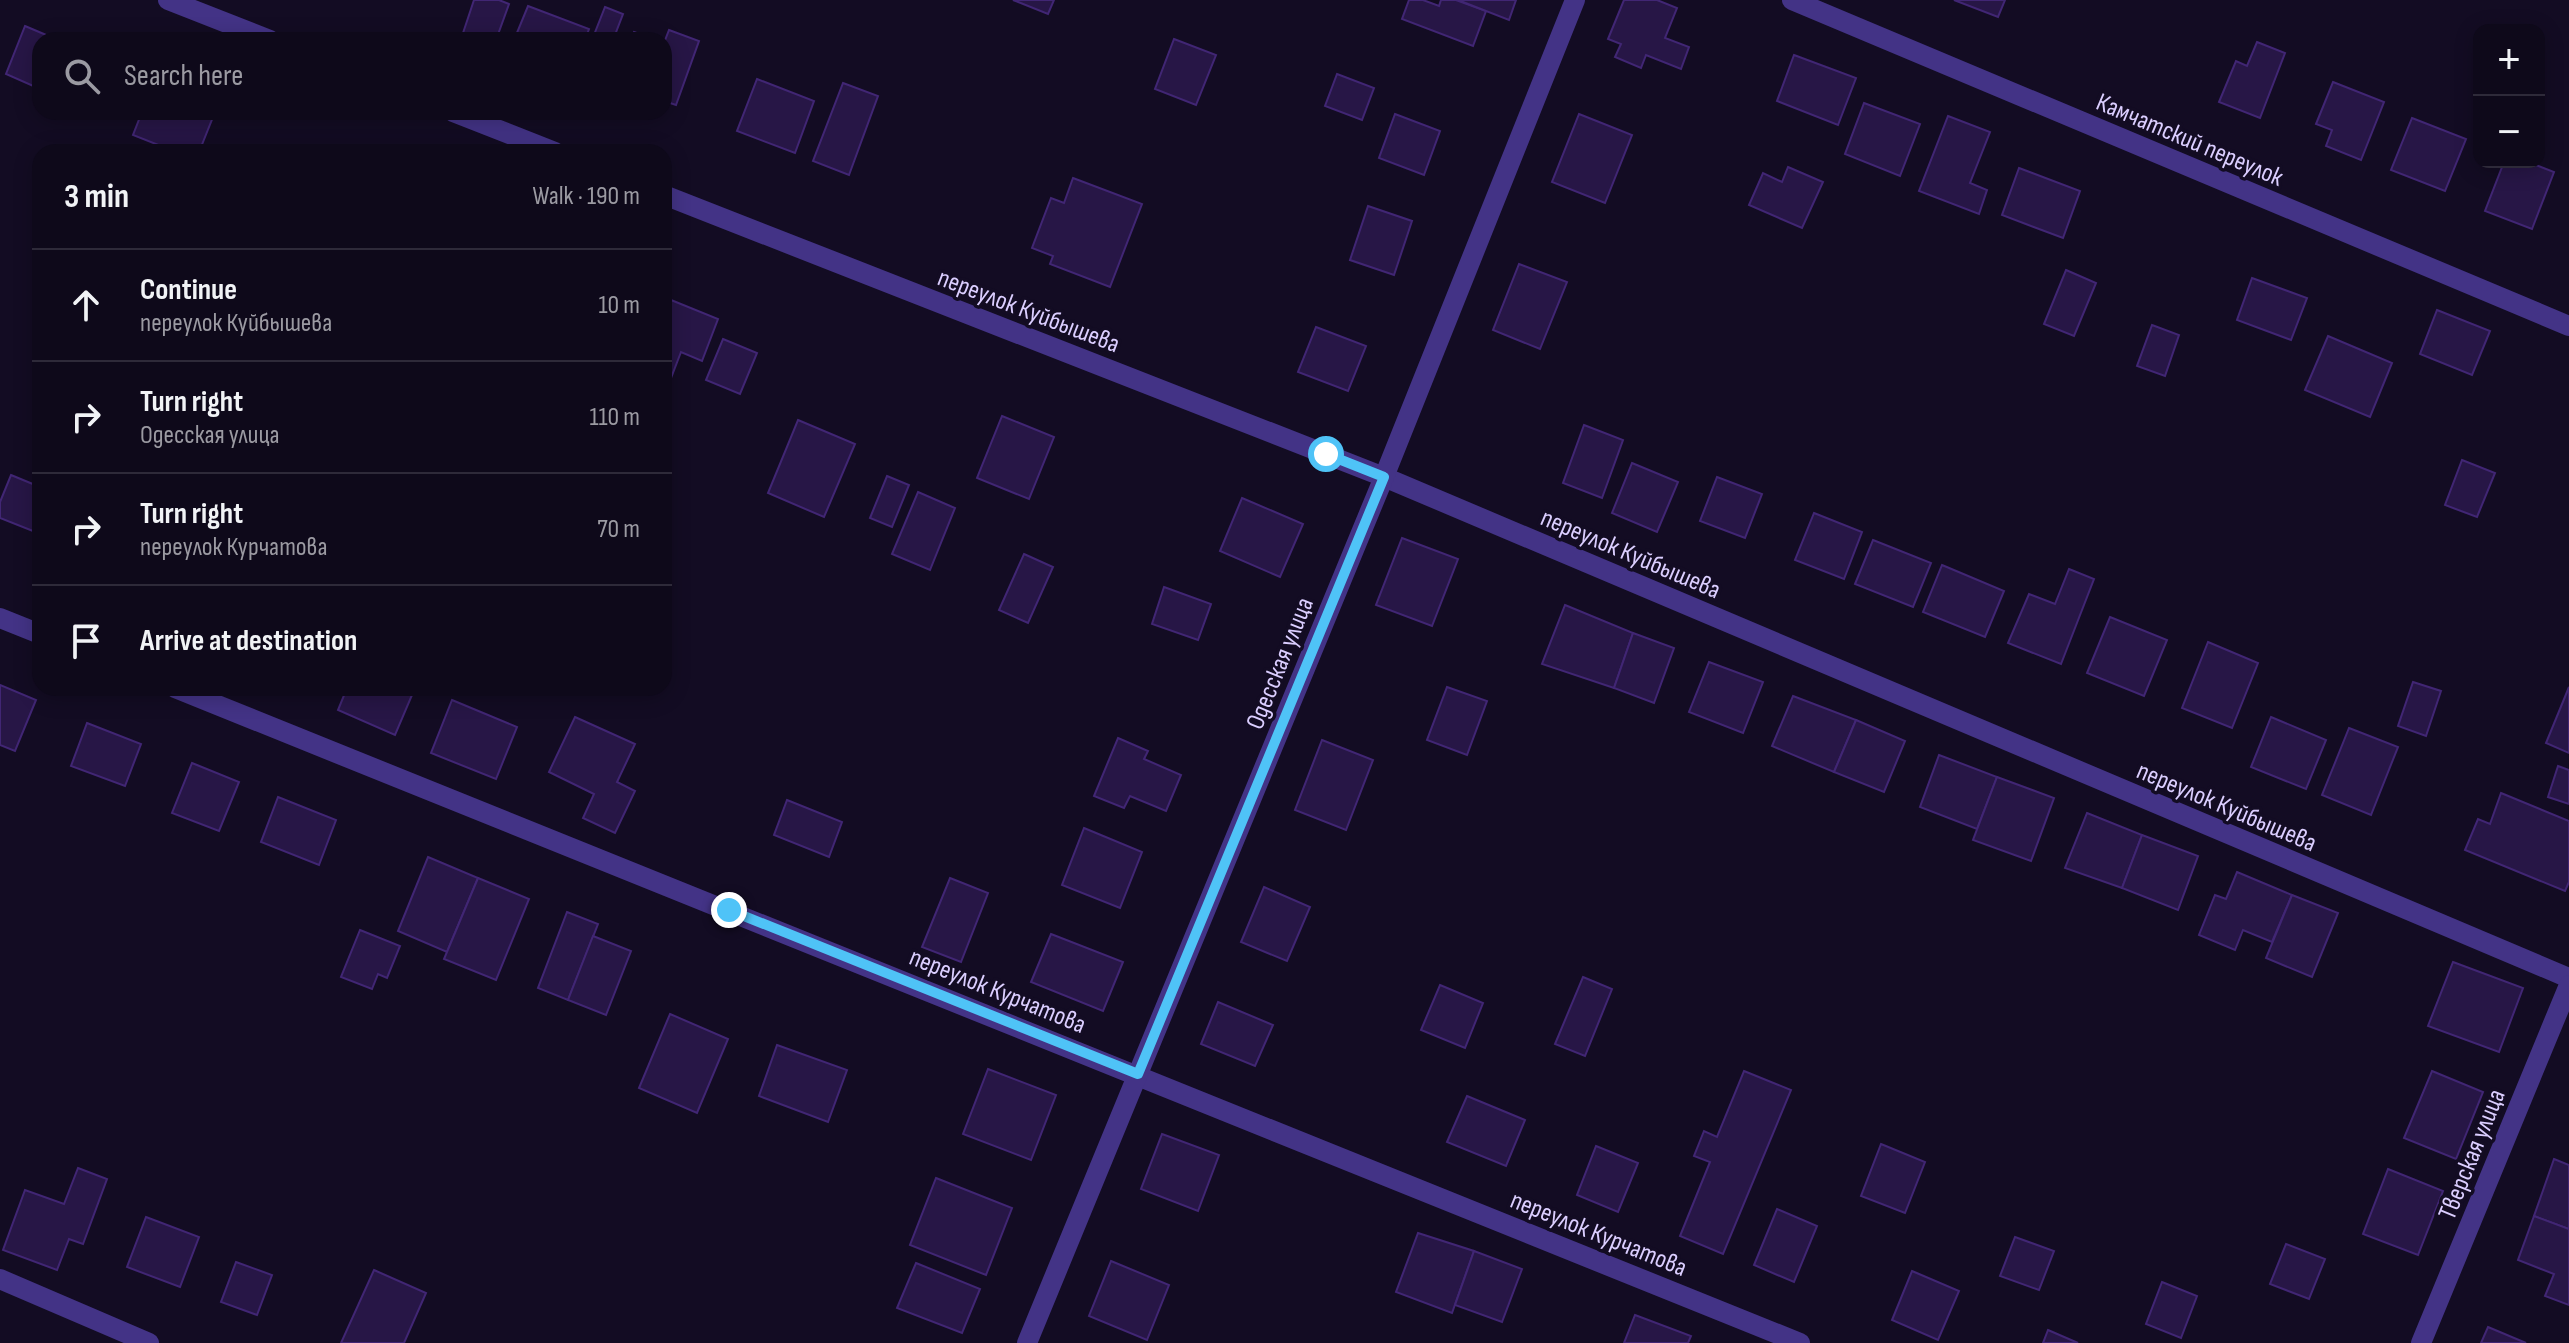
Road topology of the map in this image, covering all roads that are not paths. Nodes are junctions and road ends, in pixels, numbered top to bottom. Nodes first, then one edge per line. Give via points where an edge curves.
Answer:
1 (168, 0) edge
2 (1575, 0) edge
3 (1792, 0) edge
4 (250, 32) edge
5 (473, 120) edge
6 (535, 144) edge
7 (672, 198) edge
8 (2569, 326) edge
9 (1384, 477) junction
10 (0, 618) edge
11 (32, 631) edge
12 (195, 696) edge
13 (2569, 978) edge
14 (2569, 985) edge
15 (1138, 1074) junction
16 (0, 1279) edge
17 (149, 1343) edge
18 (1027, 1343) edge
19 (1800, 1343) edge
20 (2421, 1343) edge

1 - 4 street
2 - 9 street, Одесская улица
3 - 8 street, Камчатский переулок
5 - 6 street
7 - 9 street, переулок Куйбышева
9 - 13 street, переулок Куйбышева
9 - 15 street, Одесская улица
10 - 11 street
12 - 15 street, переулок Курчатова
14 - 20 street, Тверская улица
15 - 18 street, Одесская улица
15 - 19 street, переулок Курчатова
16 - 17 street

